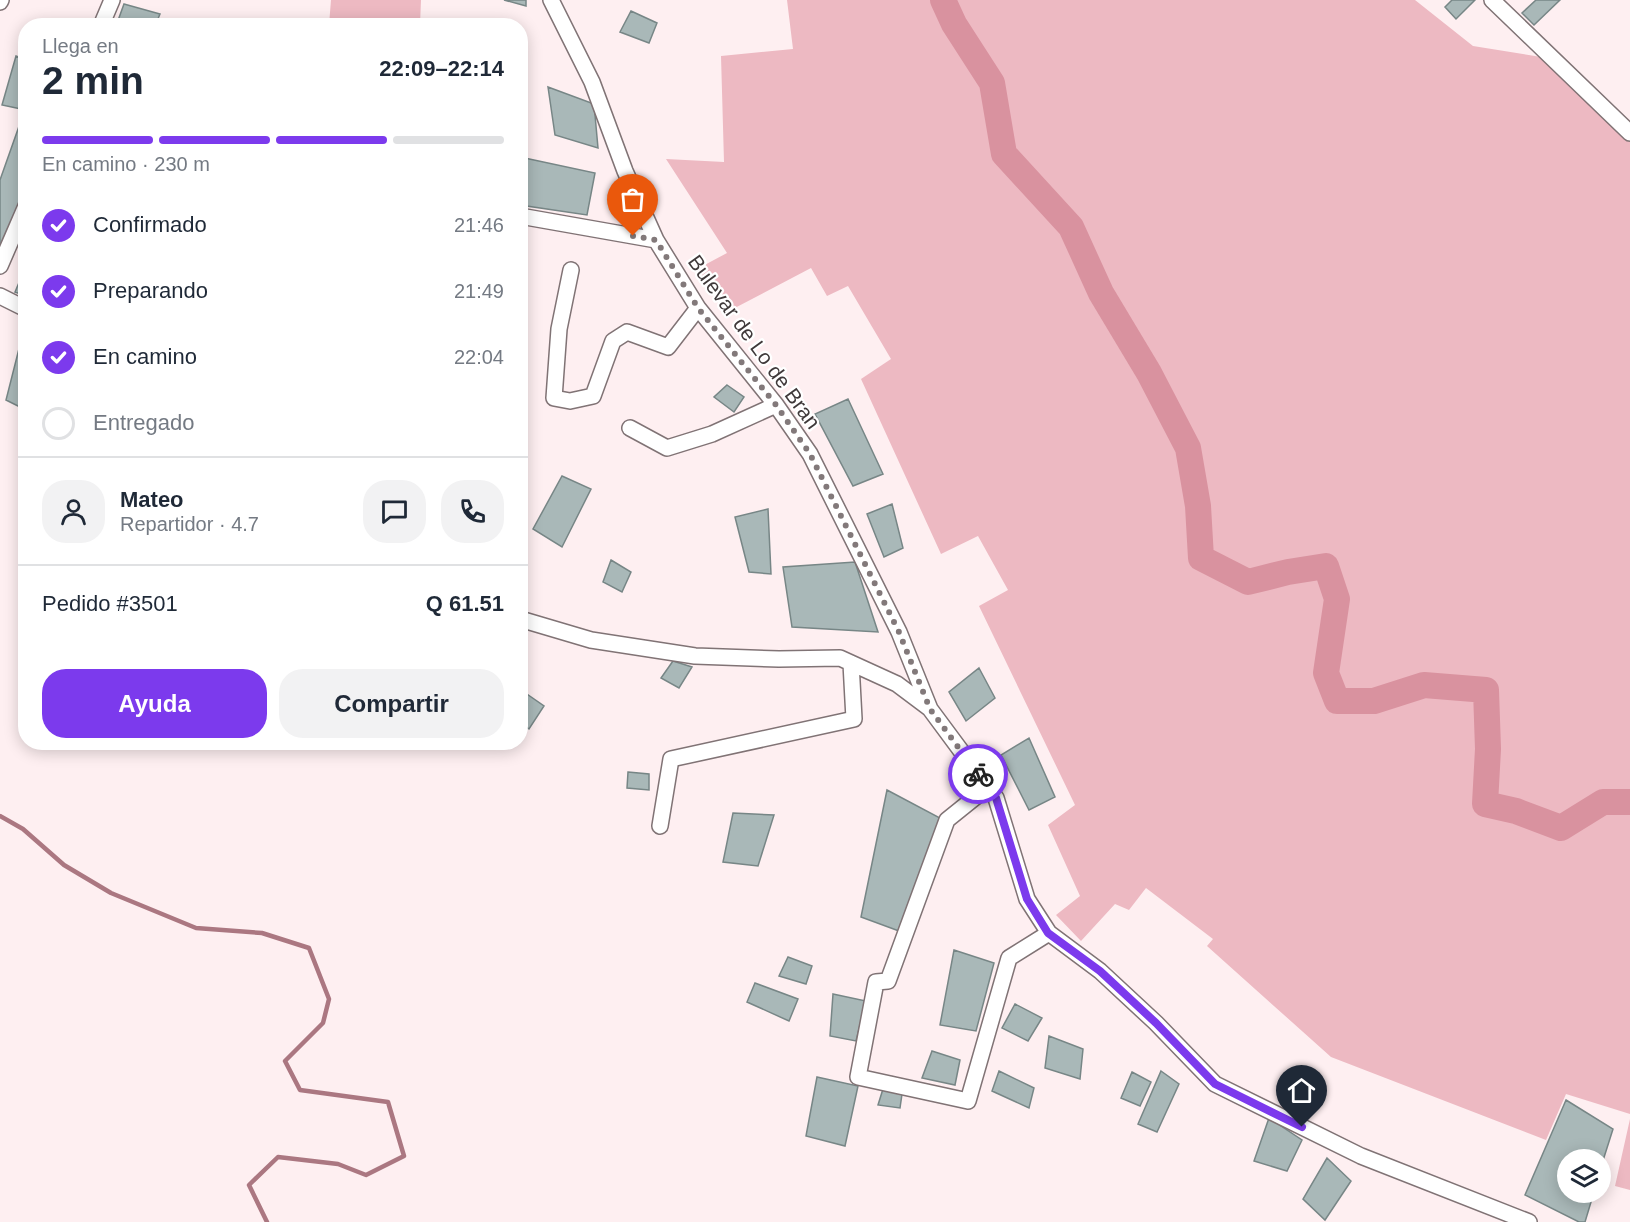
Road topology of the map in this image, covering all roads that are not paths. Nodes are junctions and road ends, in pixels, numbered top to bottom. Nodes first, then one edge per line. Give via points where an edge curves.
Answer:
1 (112, 0) edge
2 (550, 0) edge
3 (1492, 0) edge
4 (104, 18) edge
5 (1630, 133) edge
6 (528, 217) edge
7 (18, 225) edge
8 (656, 240) junction
9 (0, 267) edge
10 (571, 270) dead end
11 (0, 296) edge
12 (18, 305) edge
13 (698, 308) junction
14 (776, 405) junction
15 (630, 428) dead end
16 (528, 622) edge
17 (851, 663) junction
18 (930, 709) junction
19 (988, 787) junction
20 (660, 826) dead end
21 (1048, 933) junction
22 (1529, 1222) edge

1 - 4 street
2 - 8 street, Bulevar de Lo de Bran via 592,82
3 - 5 street
6 - 8 street
7 - 9 street
8 - 13 street, Bulevar de Lo de Bran
10 - 13 street via 559,329 554,398 570,401 593,396 614,341 627,332 668,347
11 - 12 street
13 - 14 street, Bulevar de Lo de Bran
14 - 15 street via 712,434 667,448
14 - 18 street, Bulevar de Lo de Bran via 810,454 861,554
16 - 17 street via 591,640 695,656 840,658
17 - 18 street via 897,684
17 - 20 street via 854,718 671,759
18 - 19 street, Bulevar de Lo de Bran
19 - 21 street, Bulevar de Lo de Bran via 996,798 1027,899
19 - 21 street via 947,820 888,981 876,982 858,1077 968,1101 1009,957
21 - 22 street, Bulevar de Lo de Bran via 1100,971 1215,1084 1361,1156

